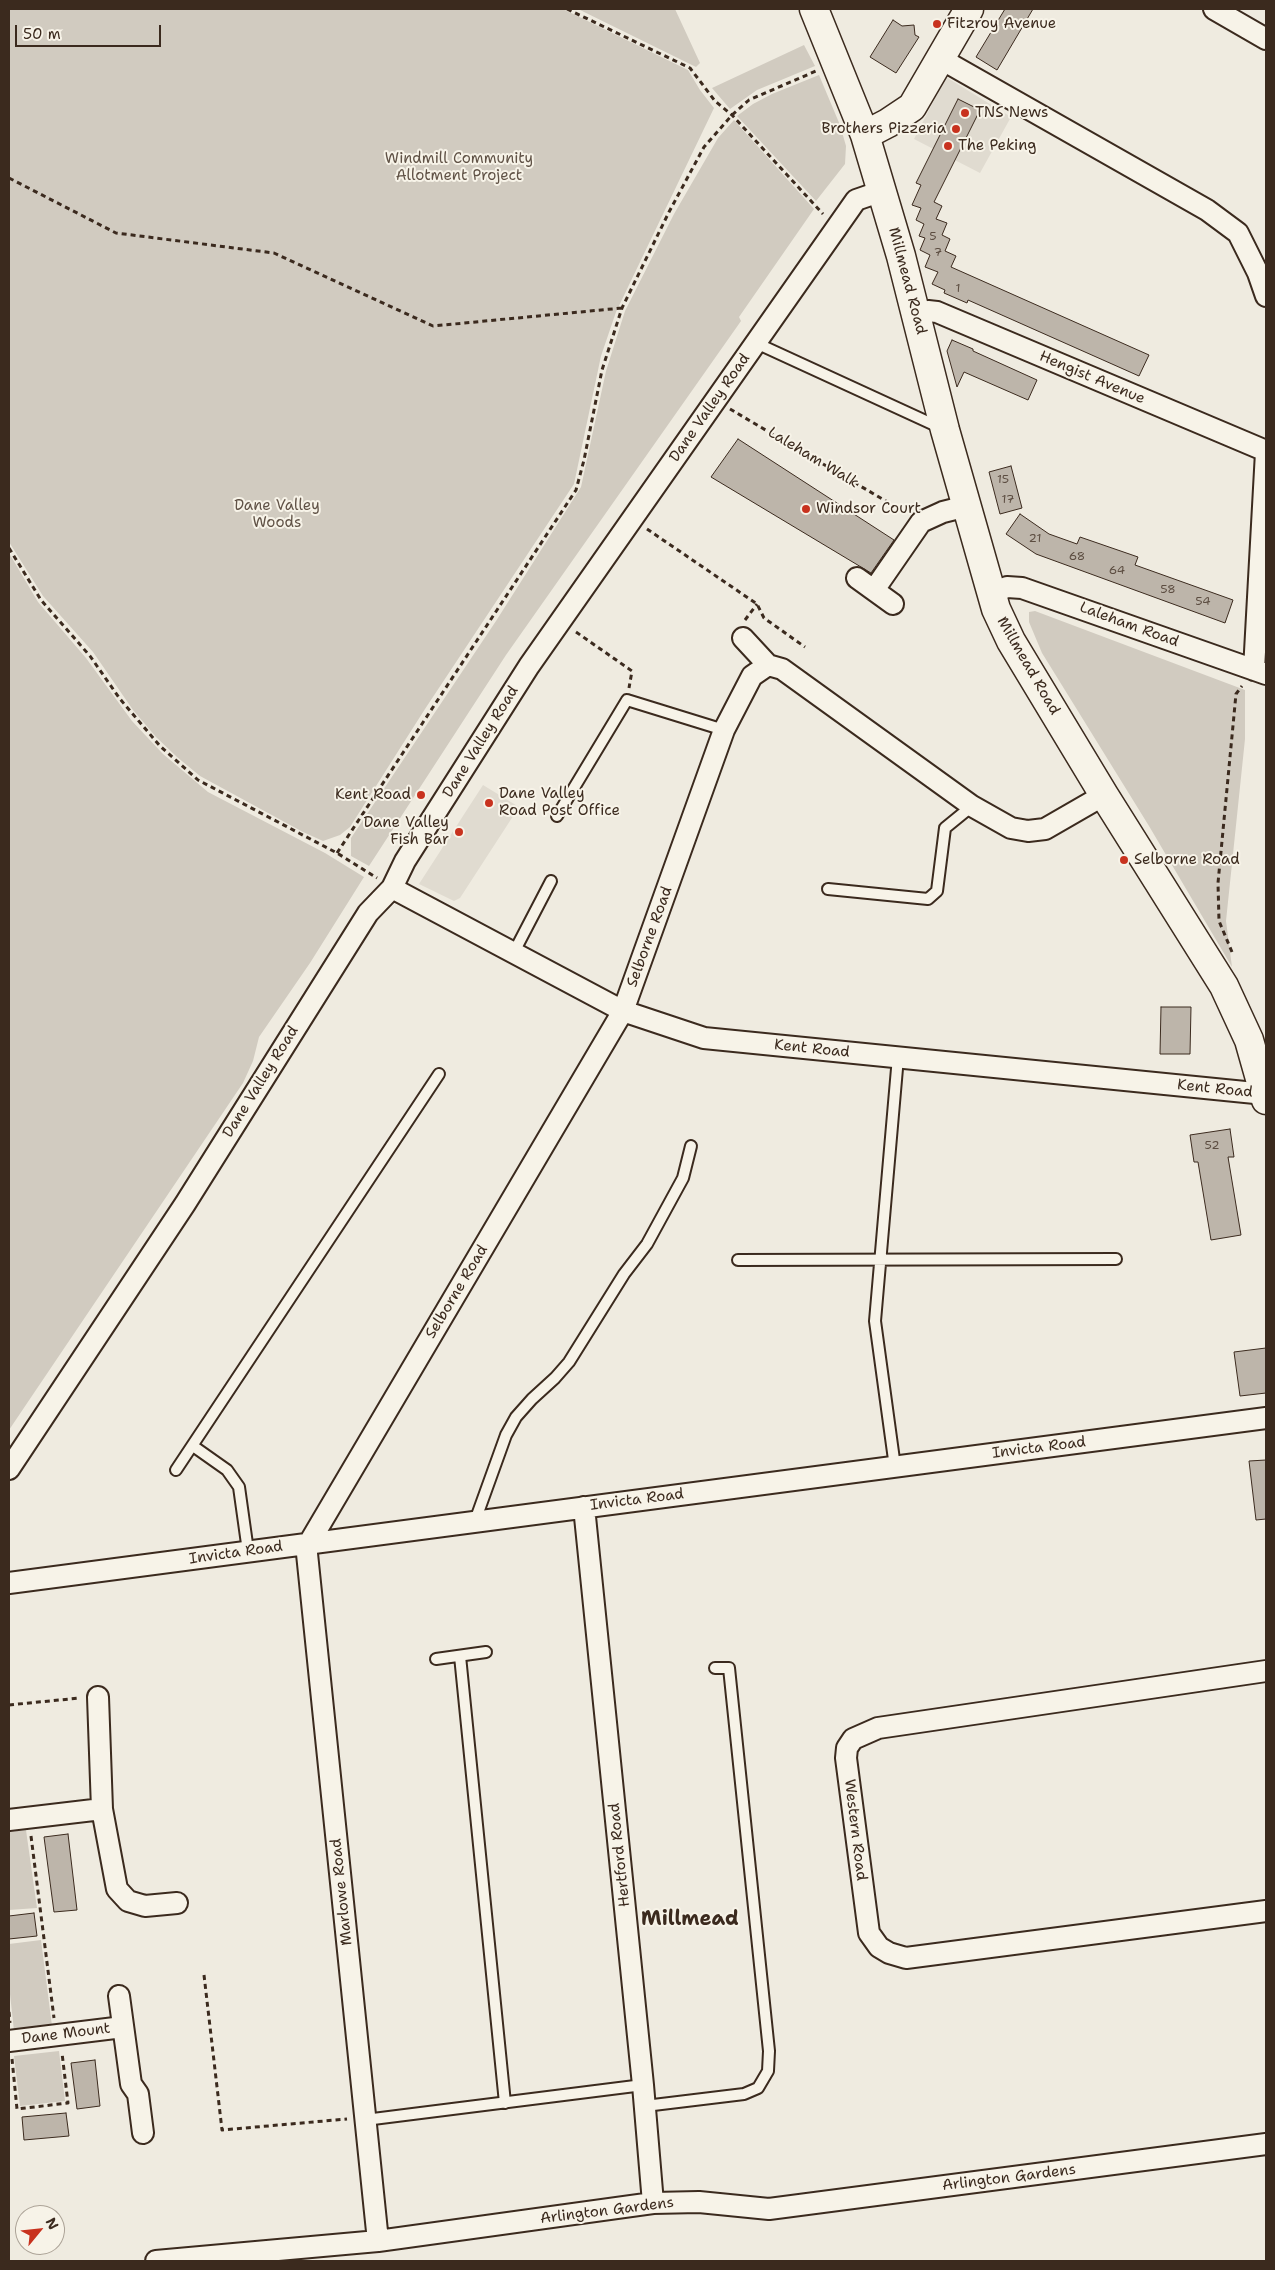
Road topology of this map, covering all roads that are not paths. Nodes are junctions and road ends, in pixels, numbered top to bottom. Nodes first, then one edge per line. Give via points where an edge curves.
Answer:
1 (814, 9) edge
2 (969, 9) edge
3 (1214, 9) edge
4 (1266, 39) edge
5 (941, 59) junction
6 (865, 135) junction
7 (882, 191) junction
8 (1266, 296) edge
9 (916, 314) junction
10 (756, 343) junction
11 (945, 430) junction
12 (1266, 452) edge
13 (967, 506) junction
14 (857, 578) dead end
15 (874, 590) junction
16 (990, 594) junction
17 (892, 604) dead end
18 (743, 638) dead end
19 (768, 665) junction
20 (1260, 672) edge
21 (724, 730) junction
22 (1104, 794) junction
23 (972, 806) junction
24 (557, 816) dead end
25 (551, 881) dead end
26 (392, 888) junction
27 (828, 889) dead end
28 (514, 954) junction
29 (623, 1011) junction
30 (898, 1057) junction
31 (439, 1074) dead end
32 (1266, 1097) edge
33 (691, 1146) dead end
34 (1116, 1259) dead end
35 (738, 1260) dead end
36 (880, 1261) junction
37 (1266, 1418) edge
38 (193, 1446) junction
39 (895, 1467) junction
40 (9, 1468) edge
41 (176, 1470) dead end
42 (584, 1507) junction
43 (475, 1522) junction
44 (308, 1543) junction
45 (248, 1551) junction
46 (9, 1583) edge
47 (486, 1652) dead end
48 (460, 1656) junction
49 (436, 1660) dead end
50 (715, 1668) dead end
51 (1266, 1671) edge
52 (98, 1697) road end
53 (102, 1808) junction
54 (9, 1820) edge
55 (177, 1903) dead end
56 (1266, 1911) edge
57 (119, 1996) dead end
58 (123, 2027) junction
59 (10, 2040) edge
60 (643, 2085) junction
61 (504, 2103) junction
62 (645, 2106) junction
63 (365, 2119) junction
64 (143, 2133) dead end
65 (1266, 2144) edge
66 (653, 2203) junction
67 (378, 2241) junction
68 (156, 2261) edge

1 - 6 main road, Millmead Road
2 - 5 main road
3 - 4 street
5 - 6 main road via 912,107
5 - 8 street via 1207,210 1238,233
6 - 7 main road, Millmead Road
7 - 9 main road, Millmead Road
7 - 10 street, Dane Valley Road via 856,200
9 - 11 main road, Millmead Road
9 - 12 street, Hengist Avenue via 937,312
10 - 11 lane
10 - 26 street, Dane Valley Road via 529,666 405,861
11 - 13 main road, Millmead Road
12 - 20 street
13 - 15 street via 922,522
13 - 16 main road, Millmead Road
14 - 15 street
15 - 17 street
16 - 20 street, Laleham Road via 1007,587 1022,588
16 - 22 main road, Millmead Road via 1011,641
18 - 19 street
19 - 21 street, Selborne Road via 752,676
19 - 23 street via 782,669
21 - 24 lane via 627,700
21 - 29 street, Selborne Road
22 - 23 street via 1045,830 1011,828
22 - 32 main road, Millmead Road via 1224,986 1249,1040
23 - 27 lane via 945,828 937,891 928,899
25 - 28 lane
26 - 28 street, Kent Road
26 - 40 street, Dane Valley Road via 368,912 185,1204
28 - 29 street, Kent Road
29 - 30 street, Kent Road via 704,1038
29 - 44 street, Selborne Road
30 - 32 street, Kent Road
30 - 36 lane
31 - 38 lane
33 - 43 lane via 683,1178 647,1244 624,1274 569,1362 516,1417 506,1435
34 - 36 lane
35 - 36 lane
36 - 39 lane via 875,1321
37 - 39 street, Invicta Road
38 - 41 lane
38 - 45 lane via 227,1470 239,1487
39 - 42 street, Invicta Road
42 - 43 street, Invicta Road
42 - 60 street, Hertford Road
43 - 44 street, Invicta Road
44 - 45 street, Invicta Road
44 - 63 street, Marlowe Road
45 - 46 street, Invicta Road
47 - 48 lane
48 - 49 lane
48 - 61 lane
50 - 62 lane via 729,1668 769,2051 768,2071 758,2088 744,2094
51 - 56 street, Western Road via 878,1728 853,1739 847,1748 846,1758 868,1933 889,1953 906,1958
52 - 53 street
53 - 54 street
53 - 55 street via 117,1889 128,1901 145,1906
57 - 58 street, Dane Mount
58 - 59 street, Dane Mount
58 - 64 street, Dane Mount
60 - 61 lane
60 - 62 street, Hertford Road
61 - 63 lane
62 - 66 street, Hertford Road
63 - 67 street, Marlowe Road
65 - 66 street, Arlington Gardens via 769,2209 699,2202
66 - 67 street, Arlington Gardens
67 - 68 street, Arlington Gardens

